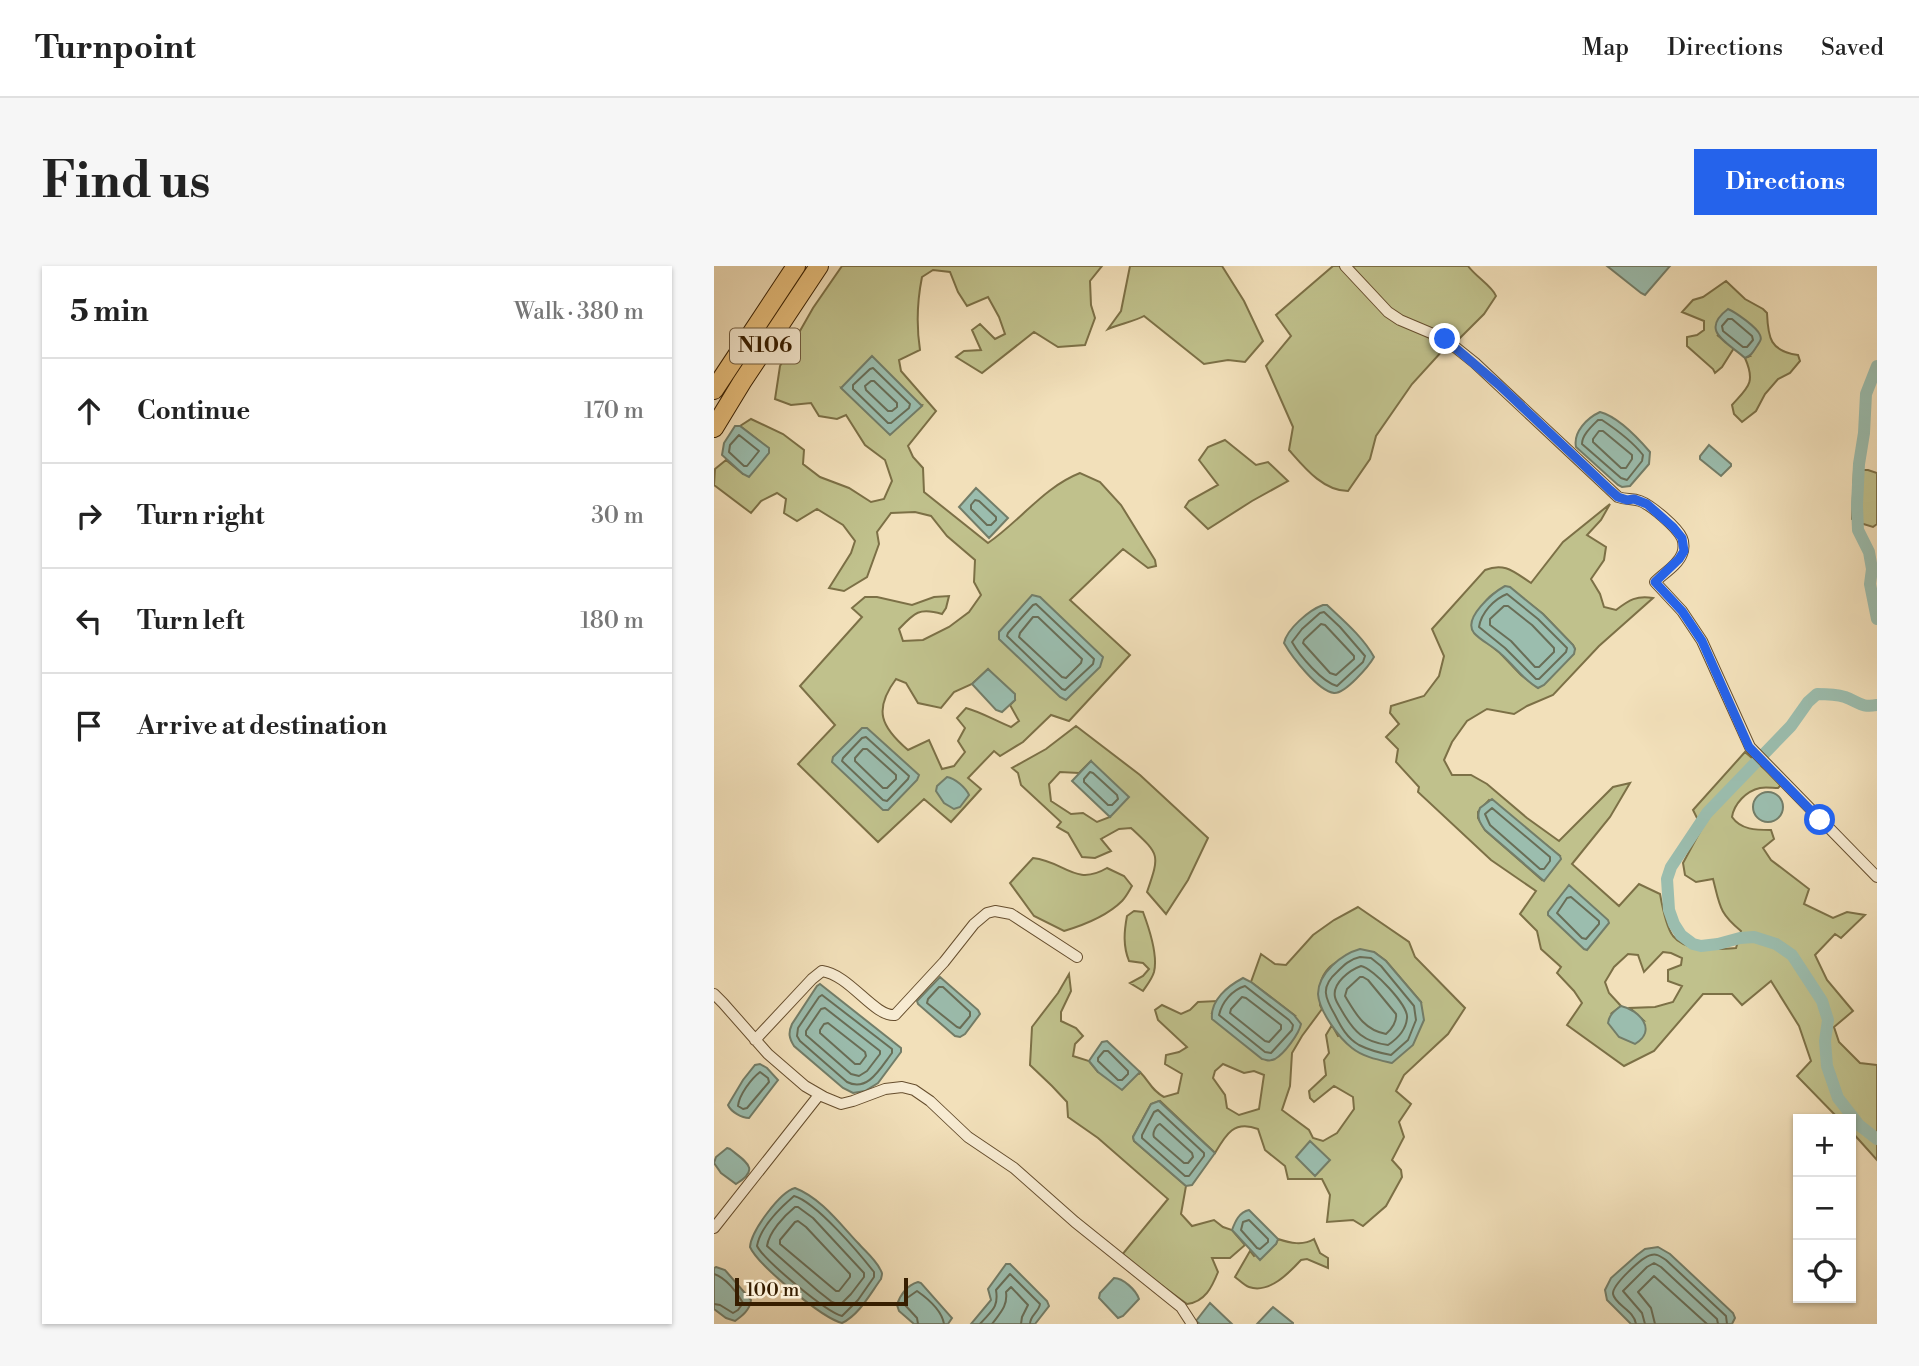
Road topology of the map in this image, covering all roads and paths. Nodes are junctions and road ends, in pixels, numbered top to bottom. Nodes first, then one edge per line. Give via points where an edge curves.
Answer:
1 (796, 266) edge
2 (819, 266) edge
3 (1345, 266) edge
4 (714, 390) edge
5 (714, 429) edge
6 (1877, 877) edge
7 (1077, 957) dead end
8 (714, 994) edge
9 (755, 1040) junction
10 (819, 1095) junction
11 (714, 1228) edge
12 (1192, 1324) edge

1 - 4 highway, N106
2 - 5 highway, N106
3 - 6 street via 1388,312 1445,339 1475,363 1618,497 1647,504 1673,527 1682,538 1684,551 1655,582 1702,641 1749,747
7 - 9 street via 1010,914 987,913 895,1015 886,1015 836,974 822,971
8 - 9 street
9 - 10 street
10 - 11 street
10 - 12 street via 841,1104 885,1088 914,1090 1181,1307

